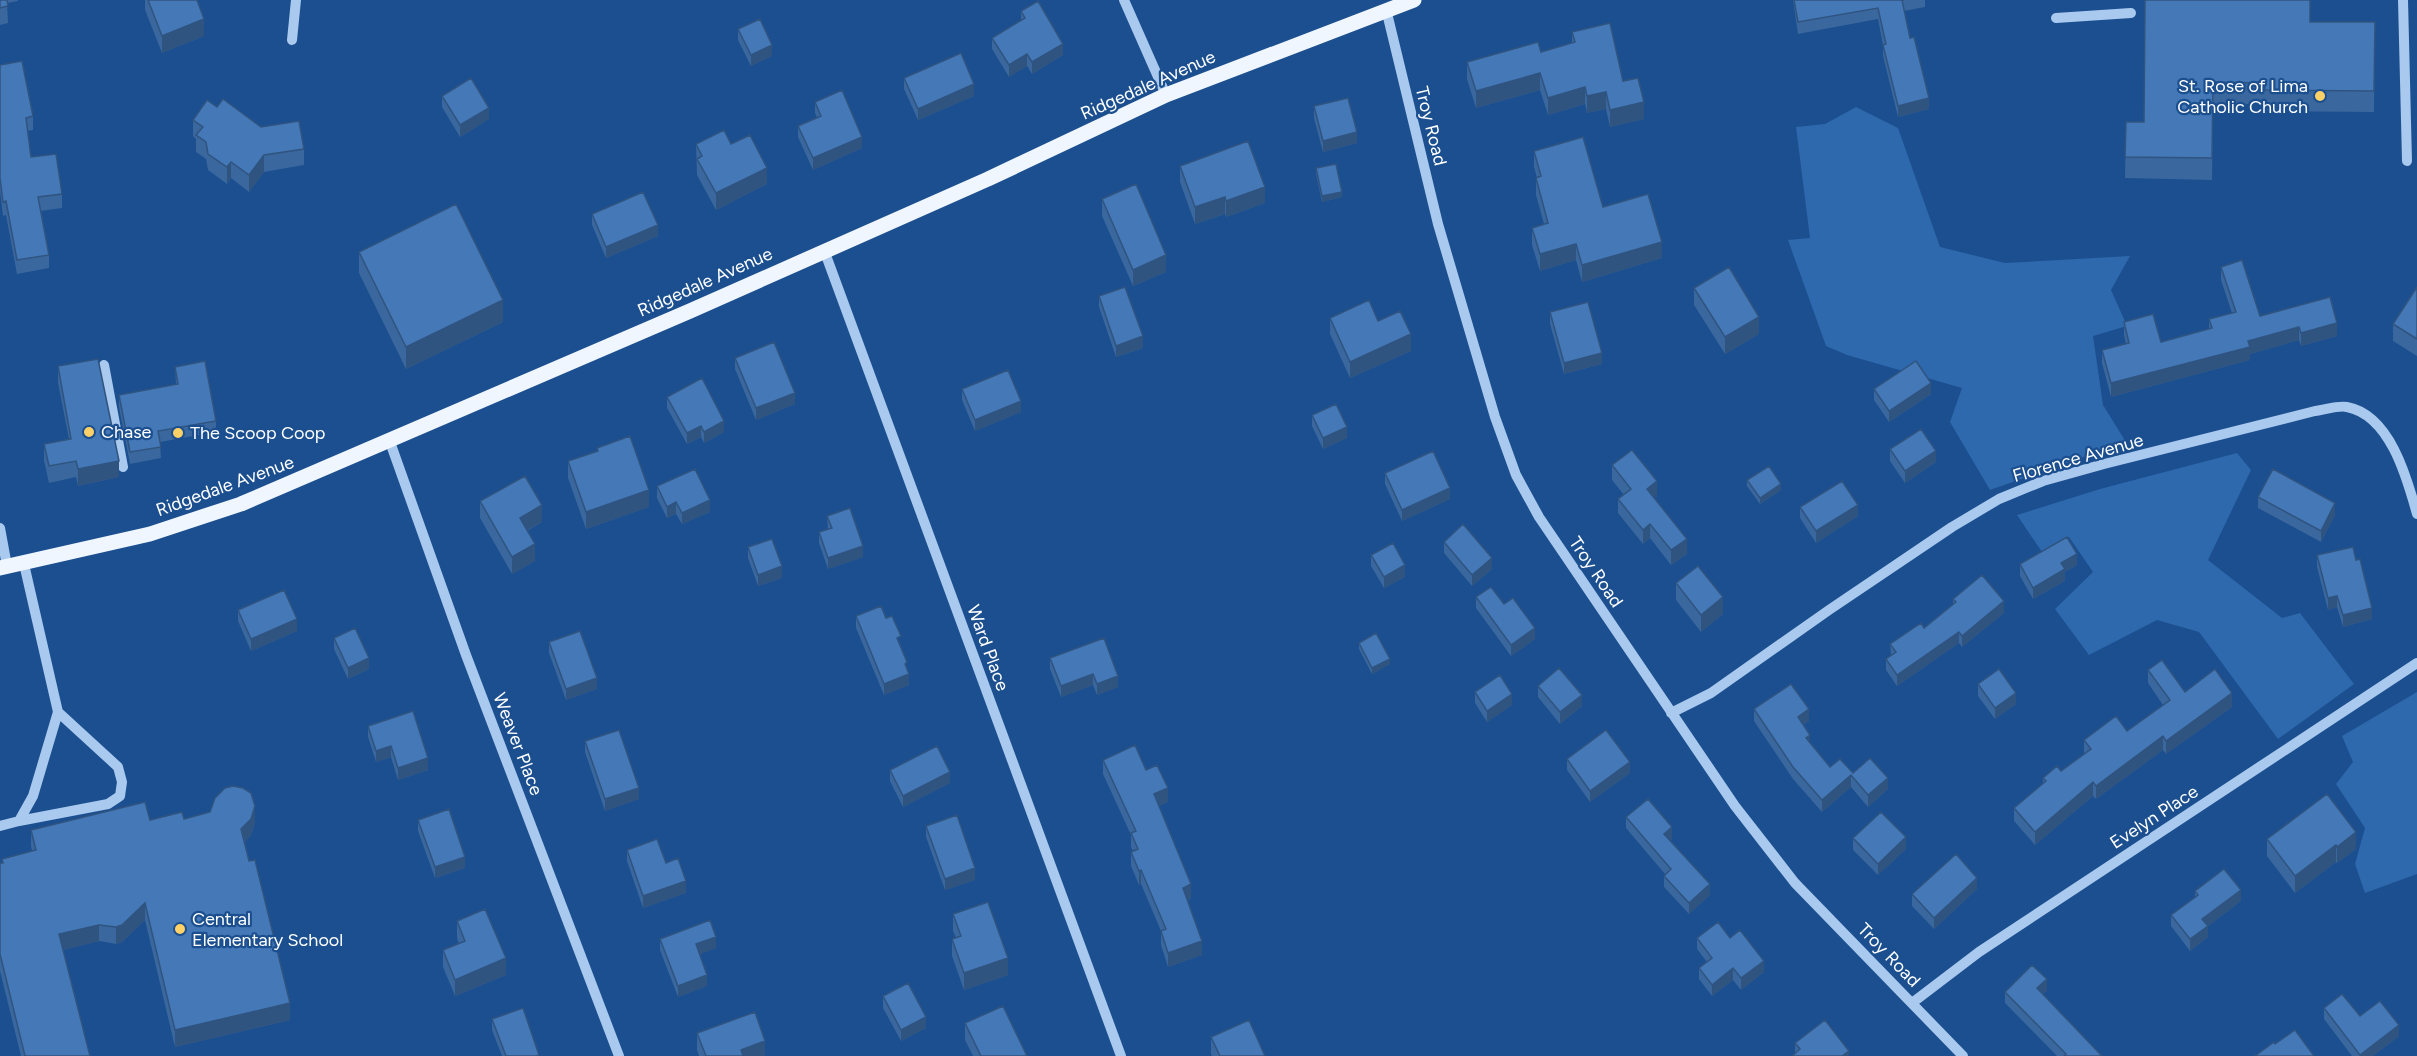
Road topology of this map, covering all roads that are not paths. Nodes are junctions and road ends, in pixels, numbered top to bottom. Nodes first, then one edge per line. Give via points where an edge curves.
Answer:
1 (296, 0) edge
2 (1124, 0) edge
3 (1414, 0) edge
4 (2403, 0) edge
5 (1386, 9) junction
6 (2131, 13) dead end
7 (2056, 18) dead end
8 (292, 40) dead end
9 (1166, 95) junction
10 (2407, 161) dead end
11 (824, 250) junction
12 (104, 365) dead end
13 (390, 442) junction
14 (123, 467) dead end
15 (2417, 514) edge
16 (0, 528) edge
17 (24, 564) junction
18 (4, 567) edge
19 (2417, 663) edge
20 (58, 712) junction
21 (1671, 713) junction
22 (19, 821) junction
23 (0, 826) edge
24 (1912, 1003) junction
25 (619, 1056) edge
26 (1122, 1056) edge
27 (1963, 1056) edge

1 - 8 street
2 - 9 street
3 - 5 main road, Ridgedale Avenue
4 - 10 street
5 - 9 main road, Ridgedale Avenue
5 - 21 street, Troy Road via 1438,224 1515,475
6 - 7 street
9 - 11 main road, Ridgedale Avenue via 988,179
11 - 13 main road, Ridgedale Avenue
11 - 26 street, Ward Place
12 - 14 street
13 - 17 main road, Ridgedale Avenue via 241,504 150,534
13 - 25 street, Weaver Place via 466,655
15 - 21 street, Florence Avenue via 2385,431 2374,420 2345,406 2104,464 2043,481 1999,499 1952,527 1711,693
16 - 18 street
17 - 18 main road, Ridgedale Avenue
17 - 20 street
19 - 24 street, Evelyn Place via 1978,952
20 - 22 street via 33,796
20 - 22 street via 118,767 120,796 108,804
21 - 24 street, Troy Road via 1735,806 1795,883
22 - 23 street
24 - 27 street, Troy Road

